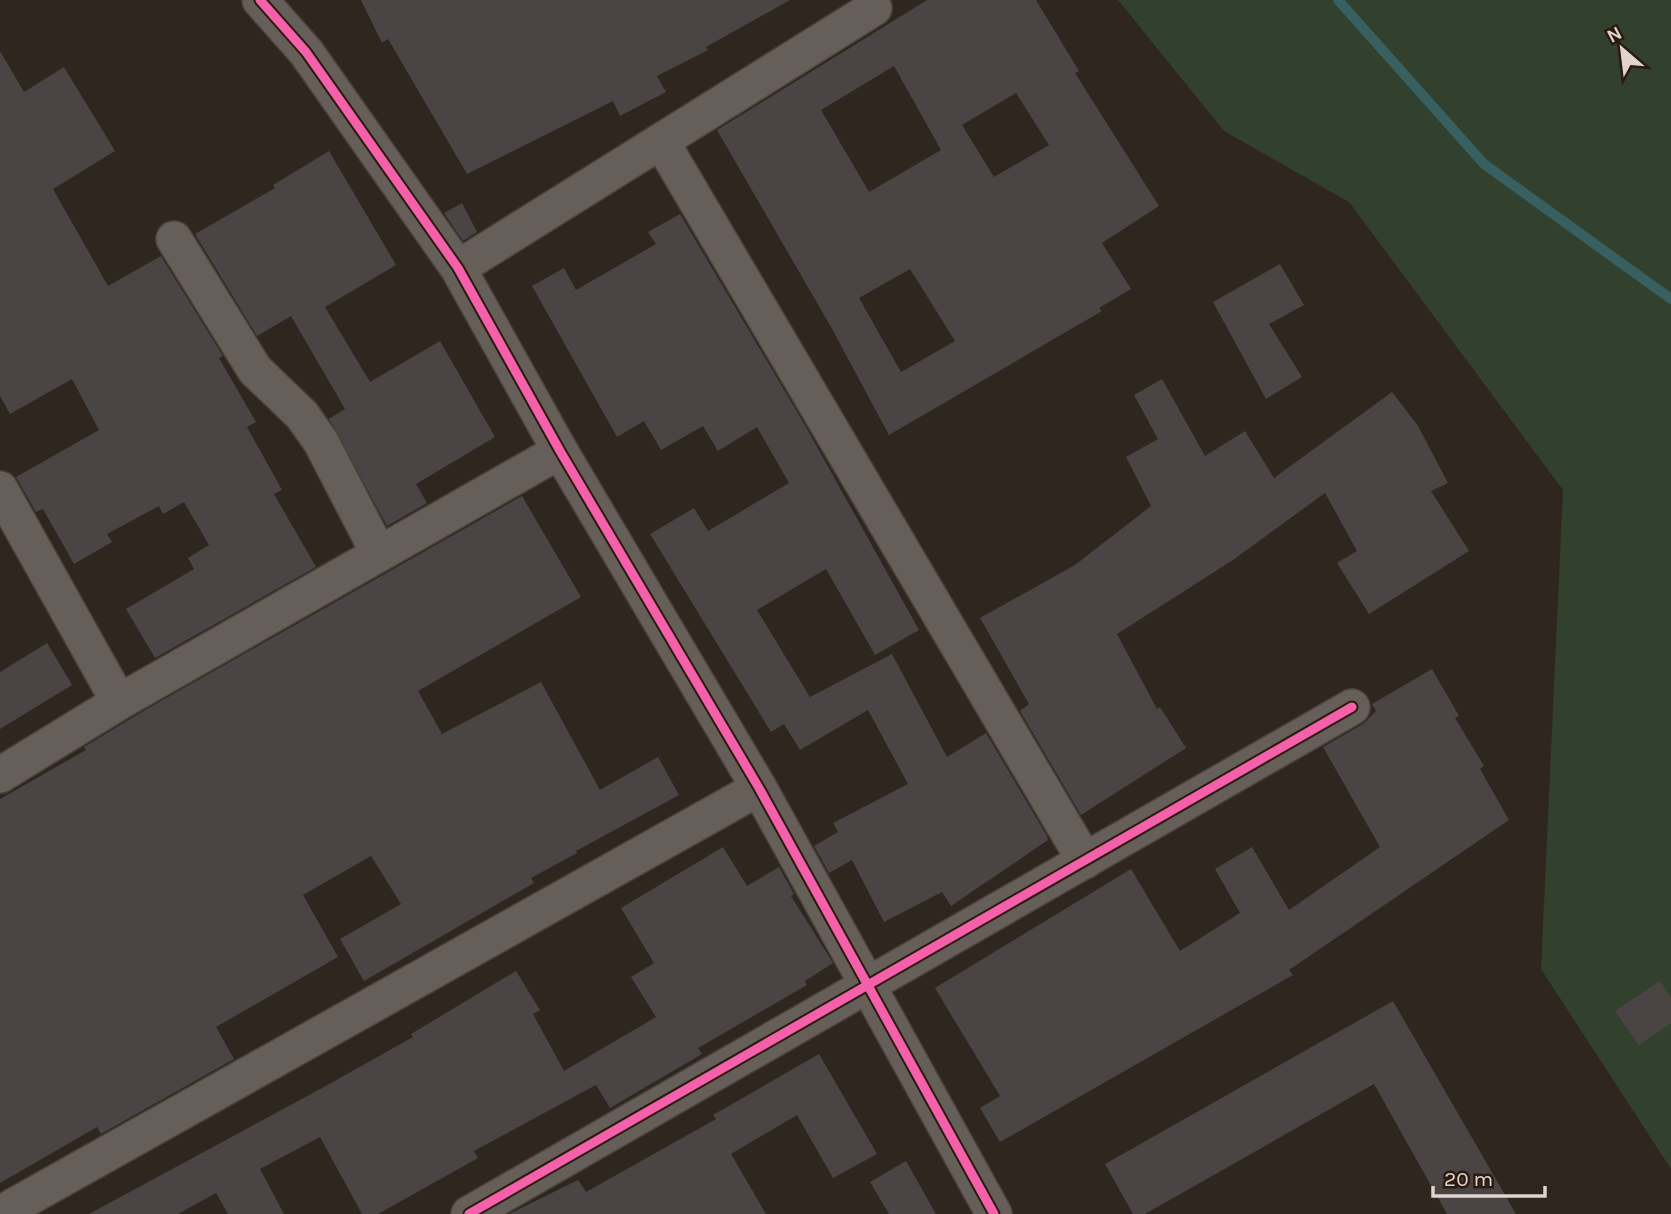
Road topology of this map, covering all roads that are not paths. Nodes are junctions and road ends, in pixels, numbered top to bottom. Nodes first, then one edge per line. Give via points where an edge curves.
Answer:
1 (260, 0) edge
2 (874, 8) dead end
3 (661, 141) junction
4 (174, 239) dead end
5 (458, 268) junction
6 (561, 451) junction
7 (0, 489) edge
8 (378, 552) junction
9 (119, 702) junction
10 (1352, 707) dead end
11 (0, 775) edge
12 (759, 788) junction
13 (1085, 861) junction
14 (866, 987) junction
15 (10, 1202) edge
16 (484, 1210) edge
17 (994, 1214) edge

1 - 5 street via 306,52
2 - 3 street
3 - 5 street
3 - 13 street
4 - 8 street via 255,370 302,415 321,442
5 - 6 street
6 - 8 street
6 - 12 street
7 - 9 street
8 - 9 street
9 - 11 street
10 - 13 street
12 - 14 street
12 - 15 street
13 - 14 street
14 - 16 street
14 - 17 street

